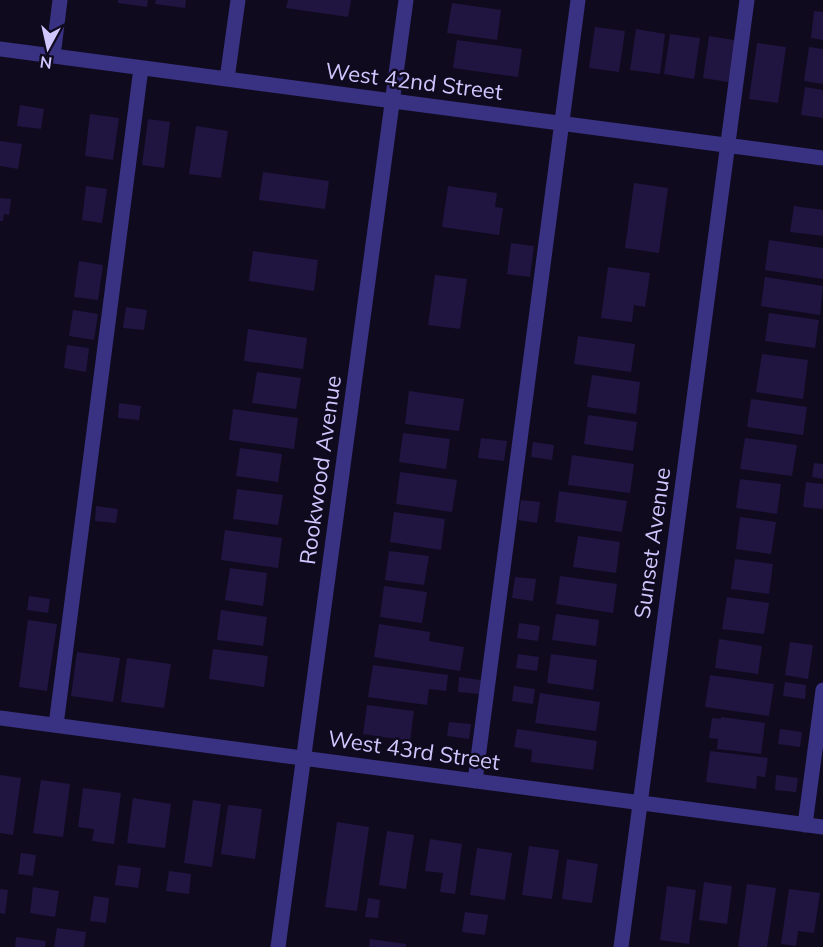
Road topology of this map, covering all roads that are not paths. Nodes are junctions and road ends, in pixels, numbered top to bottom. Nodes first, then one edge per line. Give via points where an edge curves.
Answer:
1 (60, 0) edge
2 (238, 0) edge
3 (406, 0) edge
4 (578, 0) edge
5 (747, 0) edge
6 (0, 49) edge
7 (53, 56) junction
8 (141, 68) junction
9 (227, 79) junction
10 (393, 101) junction
11 (561, 122) junction
12 (728, 144) junction
13 (823, 158) edge
14 (823, 690) edge
15 (0, 718) edge
16 (56, 725) junction
17 (303, 758) junction
18 (475, 781) junction
19 (640, 804) junction
20 (805, 825) junction
21 (823, 827) edge
22 (278, 947) edge
23 (621, 947) edge

1 - 7 street
2 - 9 street
3 - 10 street, Rookwood Avenue
4 - 11 street
5 - 12 street, Sunset Avenue
6 - 7 street, West 42nd Street
7 - 8 street, West 42nd Street
8 - 9 street, West 42nd Street
8 - 16 street
9 - 10 street, West 42nd Street
10 - 11 street, West 42nd Street
10 - 17 street, Rookwood Avenue
11 - 12 street, West 42nd Street
11 - 18 street
12 - 13 street, West 42nd Street
12 - 19 street, Sunset Avenue
14 - 20 street
15 - 16 street, West 43rd Street
16 - 17 street, West 43rd Street
17 - 18 street, West 43rd Street
17 - 22 street, Rookwood Avenue
18 - 19 street, West 43rd Street
19 - 20 street, West 43rd Street
19 - 23 street, Sunset Avenue
20 - 21 street, West 43rd Street

